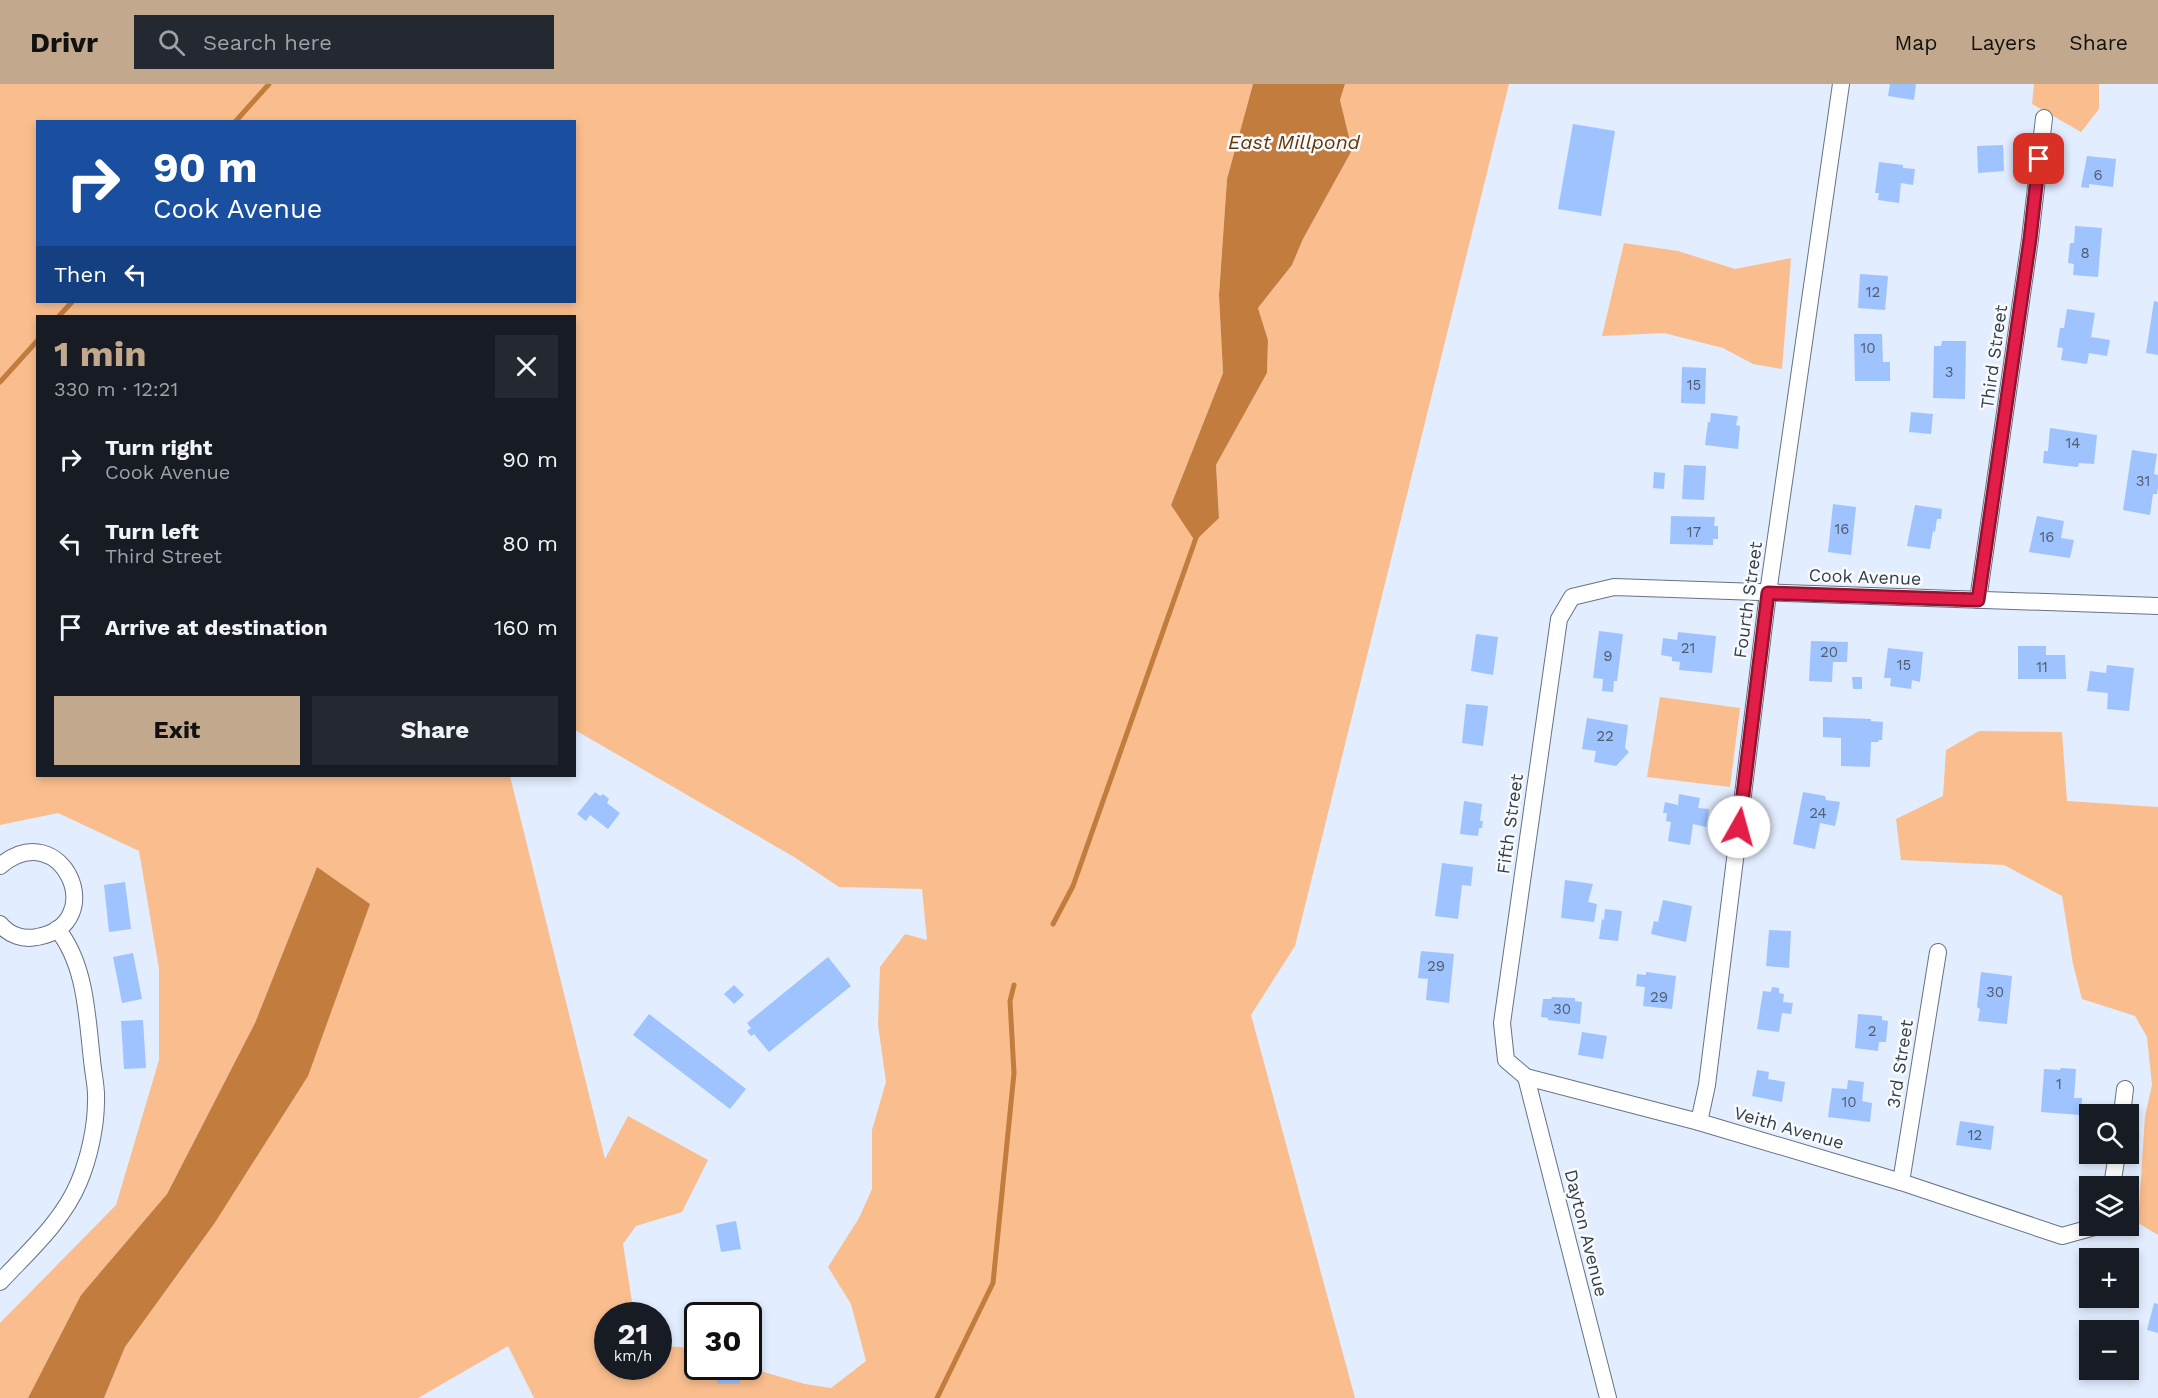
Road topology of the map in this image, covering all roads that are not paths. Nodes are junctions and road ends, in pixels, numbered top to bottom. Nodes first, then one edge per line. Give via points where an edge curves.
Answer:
1 (1841, 84) edge
2 (2044, 118) dead end
3 (1768, 593) junction
4 (1572, 597) joint
5 (1978, 600) junction
6 (2158, 606) edge
7 (0, 866) edge
8 (0, 924) edge
9 (57, 929) junction
10 (1938, 952) dead end
11 (1506, 1060) joint
12 (1526, 1077) junction
13 (2126, 1089) dead end
14 (2124, 1104) edge
15 (1699, 1122) junction
16 (1901, 1182) junction
17 (2079, 1231) edge
18 (0, 1282) edge
19 (1608, 1398) edge

1 - 3 street, Fourth Street
2 - 5 street, Third Street
3 - 4 street, Cook Avenue via 1614,587
3 - 5 street, Cook Avenue
3 - 15 street, Fourth Street via 1707,1085
4 - 11 street, Fifth Street via 1559,619 1552,665 1502,1023
5 - 6 street, Cook Avenue
7 - 9 street via 12,856 35,851 56,859 71,876 75,899 68,920
8 - 9 street via 6,931 28,939 50,935
9 - 18 street via 80,974 96,1101 93,1126 87,1160 57,1220
10 - 16 street, 3rd Street
11 - 12 street, Veith Avenue
12 - 15 street, Veith Avenue
12 - 19 street, Dayton Avenue
13 - 14 street
15 - 16 street, Veith Avenue
16 - 17 street, Veith Avenue via 2062,1236

